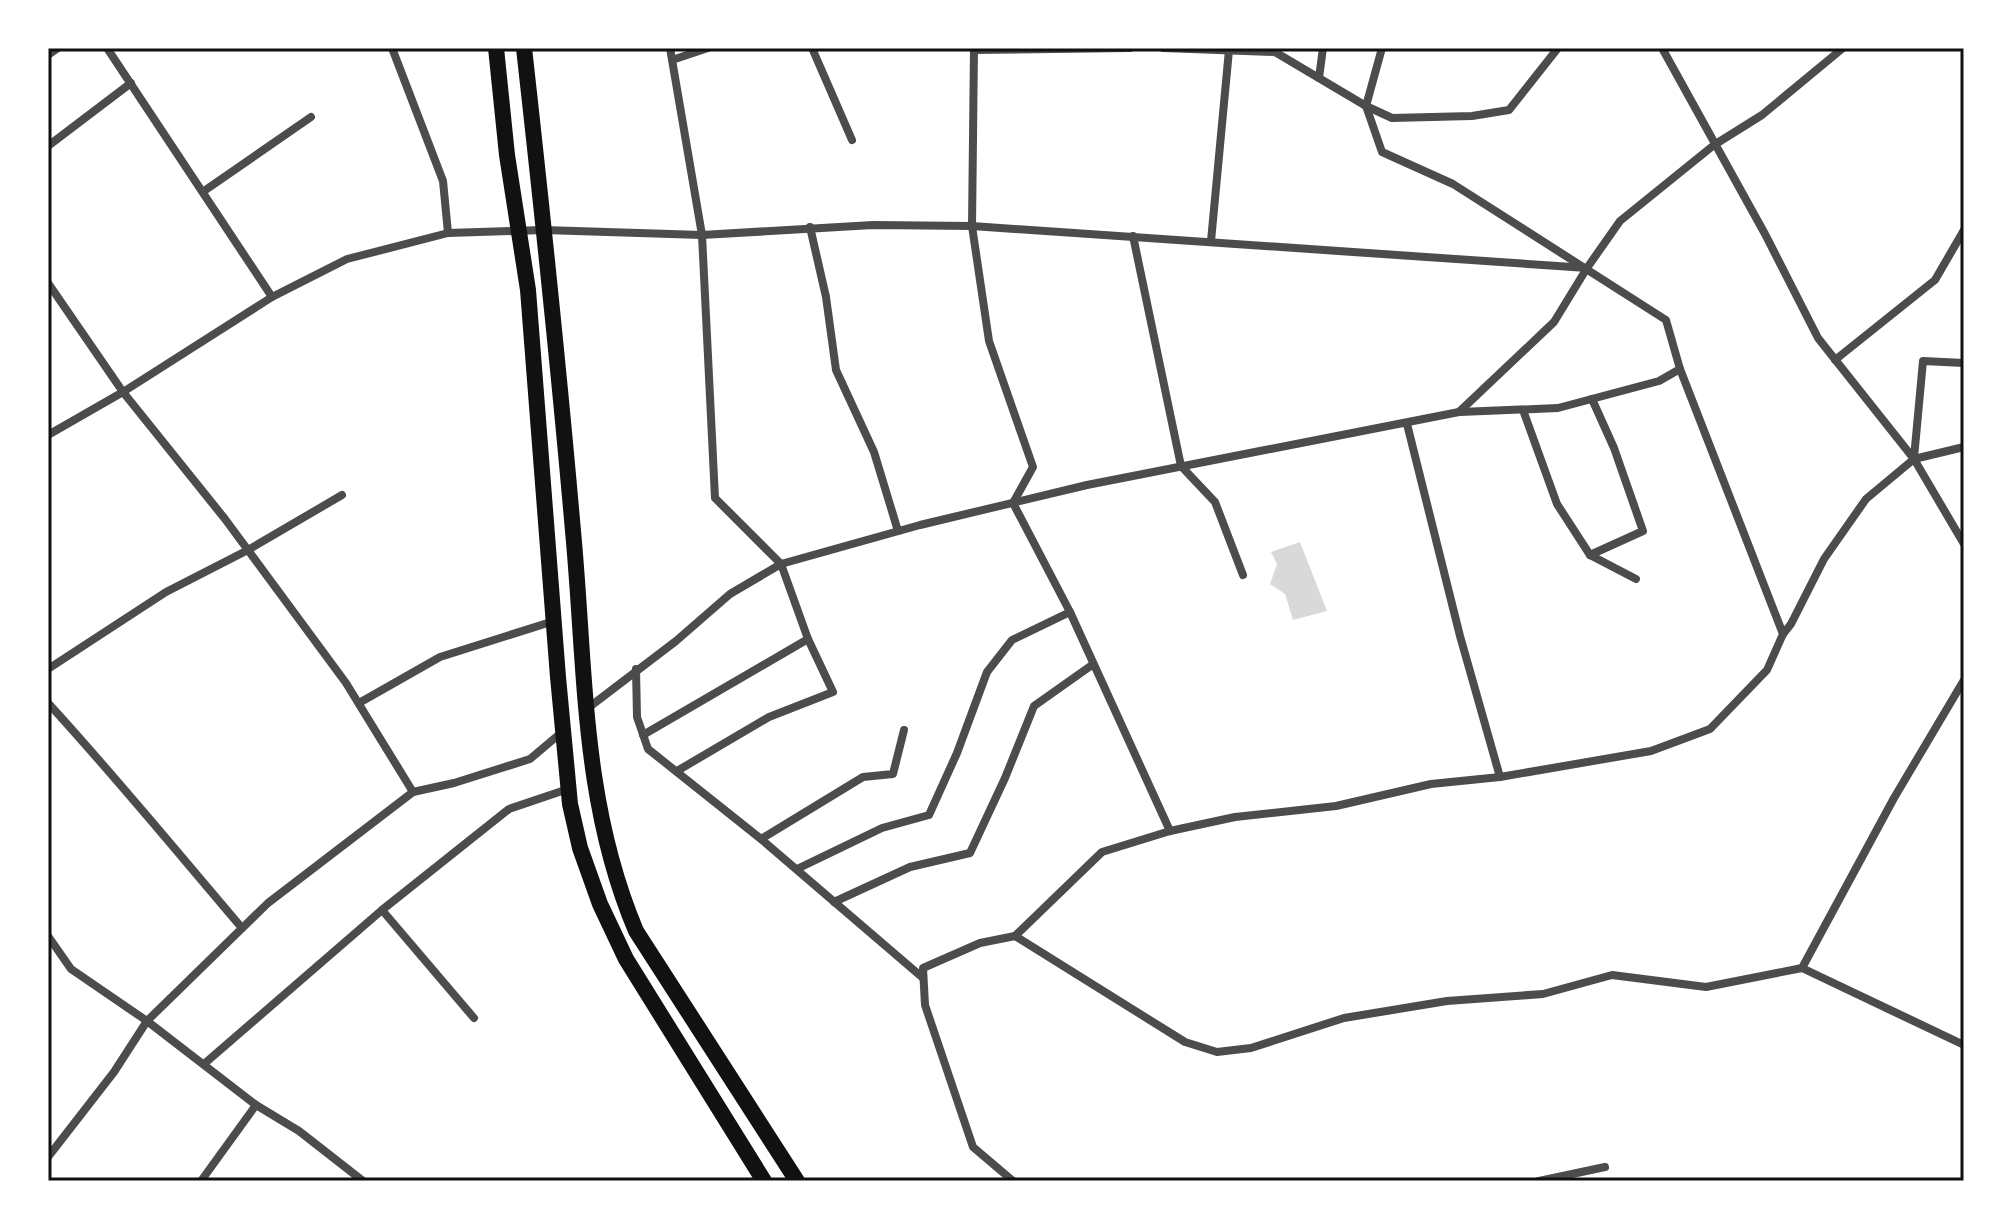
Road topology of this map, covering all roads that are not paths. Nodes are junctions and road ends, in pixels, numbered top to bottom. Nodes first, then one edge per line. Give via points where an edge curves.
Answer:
1 (58, 48) edge
2 (107, 48) edge
3 (392, 48) edge
4 (496, 48) edge
5 (524, 48) edge
6 (670, 48) edge
7 (708, 48) edge
8 (812, 48) edge
9 (1130, 48) edge
10 (1163, 48) edge
11 (1323, 48) edge
12 (1382, 48) edge
13 (1558, 48) edge
14 (1662, 48) edge
15 (1843, 48) edge
16 (974, 49) edge
17 (1229, 50) junction
18 (1248, 50) edge
19 (48, 55) edge
20 (672, 60) junction
21 (1319, 78) junction
22 (131, 83) junction
23 (1366, 106) junction
24 (311, 117) dead end
25 (852, 140) dead end
26 (1714, 145) junction
27 (48, 146) edge
28 (204, 191) junction
29 (972, 226) junction
30 (810, 227) junction
31 (544, 230) junction
32 (1964, 230) edge
33 (519, 231) junction
34 (448, 233) junction
35 (702, 235) junction
36 (1133, 236) junction
37 (1211, 241) junction
38 (1587, 268) junction
39 (48, 283) edge
40 (272, 297) junction
41 (1835, 360) junction
42 (1964, 363) edge
43 (1680, 369) junction
44 (123, 392) junction
45 (1592, 399) junction
46 (1523, 410) junction
47 (1459, 412) junction
48 (1407, 424) junction
49 (48, 435) edge
50 (1964, 447) edge
51 (1914, 459) junction
52 (1181, 466) junction
53 (342, 495) dead end
54 (1013, 503) junction
55 (898, 531) junction
56 (1964, 544) edge
57 (248, 550) junction
58 (1590, 555) junction
59 (781, 564) junction
60 (1243, 575) dead end
61 (1636, 579) dead end
62 (1070, 612) junction
63 (554, 621) junction
64 (1783, 634) junction
65 (808, 639) junction
66 (1092, 665) junction
67 (48, 669) edge
68 (636, 669) junction
69 (1964, 680) edge
70 (48, 703) edge
71 (359, 703) junction
72 (587, 708) junction
73 (904, 730) dead end
74 (563, 732) junction
75 (643, 735) junction
76 (677, 771) junction
77 (1500, 777) junction
78 (568, 789) junction
79 (413, 792) junction
80 (1170, 831) junction
81 (761, 839) junction
82 (797, 869) junction
83 (834, 902) junction
84 (382, 910) junction
85 (242, 928) junction
86 (48, 936) edge
87 (1015, 936) junction
88 (1802, 968) junction
89 (923, 978) junction
90 (474, 1018) dead end
91 (147, 1021) junction
92 (1964, 1045) edge
93 (204, 1064) junction
94 (256, 1105) junction
95 (48, 1157) edge
96 (1605, 1167) dead end
97 (201, 1181) edge
98 (363, 1181) edge
99 (764, 1181) edge
100 (797, 1181) edge
101 (1012, 1181) edge
102 (1539, 1181) edge

1 - 19 street
2 - 22 street
3 - 34 street via 443,181
4 - 33 highway
5 - 31 highway
6 - 20 street
7 - 20 street
8 - 25 street
9 - 16 street
10 - 17 street
11 - 21 street
12 - 23 street
13 - 23 street via 1509,110 1392,118
14 - 26 street
15 - 26 street via 1762,115
16 - 29 street
17 - 18 street
17 - 37 street
18 - 21 street via 1275,52
20 - 35 street
21 - 23 street
22 - 27 street
22 - 28 street
23 - 38 street via 1382,152 1453,184
24 - 28 street
26 - 38 street via 1620,221
26 - 41 street via 1818,338
28 - 40 street
29 - 30 street
29 - 36 street
29 - 54 street via 989,341 1033,467
30 - 35 street
30 - 55 street via 836,370 874,452
31 - 33 street
31 - 35 street
31 - 72 highway
32 - 41 street via 1935,280
33 - 34 street
33 - 63 highway
34 - 40 street via 347,259
35 - 59 street via 715,498
36 - 37 street
36 - 52 street
37 - 38 street
38 - 43 street via 1666,320
38 - 47 street via 1554,322
39 - 44 street
40 - 44 street
41 - 51 street
42 - 51 street via 1923,361
43 - 45 street via 1659,381
43 - 64 street
44 - 49 street
44 - 57 street
45 - 46 street
45 - 58 street via 1643,531
46 - 47 street
46 - 58 street via 1557,504
47 - 48 street
48 - 52 street
48 - 77 street
50 - 51 street
51 - 56 street
51 - 64 street via 1866,499 1824,559
52 - 54 street
52 - 60 street via 1215,502
53 - 57 street
54 - 55 street
54 - 62 street
55 - 59 street
57 - 67 street via 166,592
57 - 71 street
58 - 61 street
59 - 65 street
59 - 68 street via 730,594
62 - 66 street
62 - 82 street via 1012,640 987,672 929,815 882,828
63 - 71 street via 440,657
63 - 74 highway
64 - 77 street via 1767,670 1710,729 1651,751
65 - 75 street
65 - 76 street via 833,692 769,717
66 - 80 street
66 - 83 street via 1034,706 970,853 910,867
68 - 72 street
68 - 75 street via 637,717
69 - 88 street
70 - 85 street
71 - 79 street
72 - 100 highway via 601,821 636,931
73 - 81 street via 893,774 863,777
74 - 78 highway
74 - 79 street via 530,759
75 - 76 street via 648,749
76 - 81 street
77 - 80 street via 1431,784 1336,806 1235,817
78 - 84 street via 509,809
78 - 99 highway via 580,848 626,959
79 - 85 street
80 - 87 street via 1102,852
81 - 82 street
82 - 83 street
83 - 89 street
84 - 90 street
84 - 93 street
85 - 91 street
86 - 91 street via 71,969
87 - 88 street via 1185,1042 1217,1052 1251,1048 1344,1018 1447,1001 1543,994 1612,975 1706,987
87 - 89 street via 980,943 923,968
88 - 92 street
89 - 101 street via 925,1005 973,1147
91 - 93 street
91 - 95 street
93 - 94 street
94 - 97 street
94 - 98 street
96 - 102 street

